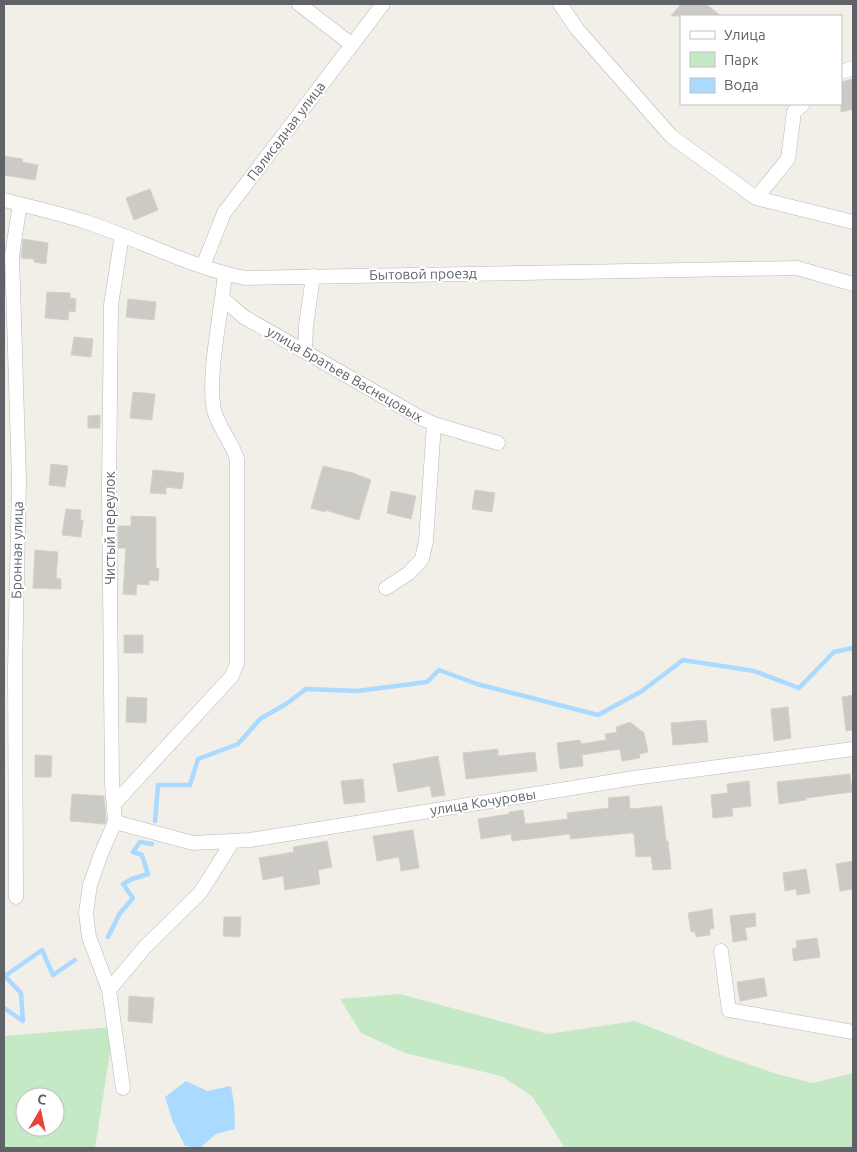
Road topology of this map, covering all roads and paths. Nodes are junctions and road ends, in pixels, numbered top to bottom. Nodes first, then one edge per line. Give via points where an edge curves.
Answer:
1 (299, 4) edge
2 (382, 4) edge
3 (560, 4) edge
4 (351, 44) junction
5 (802, 105) edge
6 (756, 198) junction
7 (4, 200) edge
8 (20, 204) junction
9 (853, 222) edge
10 (122, 235) junction
11 (203, 266) junction
12 (225, 274) junction
13 (313, 276) junction
14 (853, 284) edge
15 (222, 298) junction
16 (305, 351) junction
17 (434, 424) junction
18 (498, 444) dead end
19 (386, 588) dead end
20 (853, 749) edge
21 (114, 803) junction
22 (115, 822) junction
23 (233, 841) junction
24 (16, 897) dead end
25 (721, 951) dead end
26 (109, 990) junction
27 (853, 1032) edge
28 (123, 1088) dead end

1 - 4 street
2 - 4 street, Палисадная улица
3 - 6 street via 577,29 671,136
4 - 11 street, Палисадная улица via 224,213
5 - 6 street via 794,112 788,159
6 - 9 street
7 - 8 street, Бытовой проезд
8 - 10 street, Бытовой проезд via 85,221
8 - 24 street, Бронная улица via 12,254 19,480 15,670
10 - 11 street, Бытовой проезд
10 - 21 street, Чистый переулок via 111,305
11 - 12 street, Бытовой проезд
12 - 13 street, Бытовой проезд via 245,278
12 - 15 street
13 - 14 street, Бытовой проезд via 798,268
13 - 16 street
15 - 16 street, улица Братьев Васнецовых via 244,317
15 - 21 street via 213,400 215,412 237,459 237,663 232,676
16 - 17 street, улица Братьев Васнецовых
17 - 18 street, улица Братьев Васнецовых
17 - 19 street via 422,559 409,573
20 - 23 street, улица Кочуровы via 634,778
21 - 22 street, Чистый переулок
22 - 23 street, улица Кочуровы via 193,843
22 - 26 street via 90,885 86,913 89,937
23 - 26 street via 200,893 145,947
25 - 27 street via 729,1010
26 - 28 street

